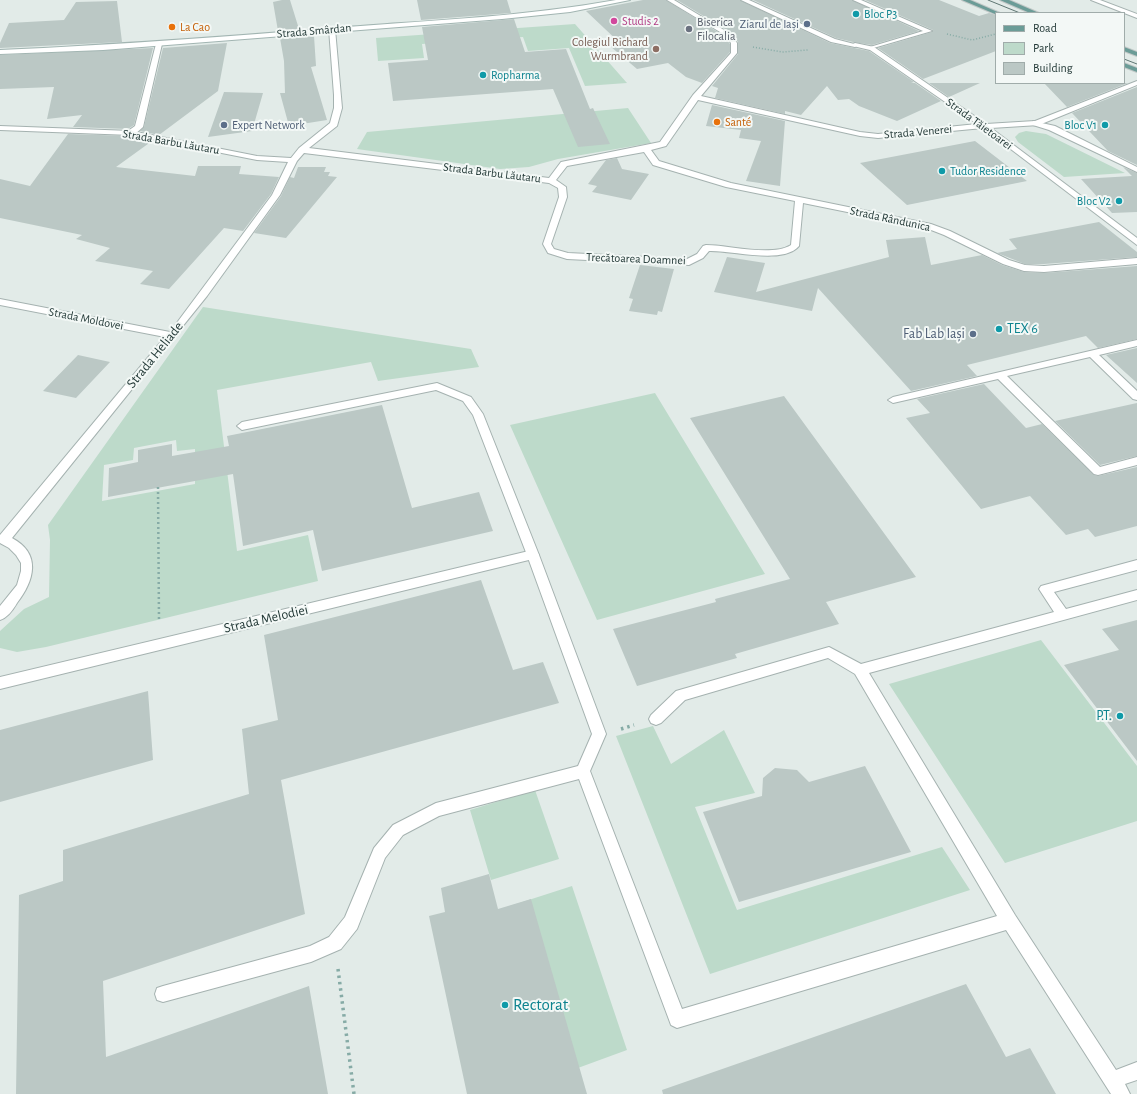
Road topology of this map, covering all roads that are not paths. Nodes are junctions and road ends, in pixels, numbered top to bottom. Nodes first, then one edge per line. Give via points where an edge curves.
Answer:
1 (627, 0) edge
2 (670, 0) edge
3 (744, 0) edge
4 (856, 0) edge
5 (965, 0) edge
6 (1007, 0) edge
7 (1094, 0) edge
8 (995, 12) edge
9 (1034, 12) edge
10 (1137, 16) edge
11 (332, 29) junction
12 (159, 44) junction
13 (872, 48) junction
14 (1125, 49) edge
15 (0, 52) edge
16 (1137, 54) edge
17 (1125, 65) edge
18 (1137, 70) edge
19 (1136, 82) edge
20 (696, 97) junction
21 (1036, 123) junction
22 (984, 126) junction
23 (0, 128) edge
24 (131, 132) junction
25 (646, 149) junction
26 (302, 150) junction
27 (293, 160) junction
28 (1137, 170) edge
29 (551, 181) junction
30 (799, 200) junction
31 (1137, 242) edge
32 (1137, 260) edge
33 (0, 302) edge
34 (172, 335) junction
35 (1137, 343) edge
36 (1092, 354) junction
37 (1001, 376) junction
38 (1137, 397) edge
39 (893, 400) dead end
40 (242, 426) dead end
41 (1137, 461) edge
42 (2, 539) edge
43 (533, 555) junction
44 (1137, 564) edge
45 (1137, 595) edge
46 (0, 615) edge
47 (1064, 616) junction
48 (860, 670) junction
49 (0, 683) edge
50 (656, 719) road end
51 (584, 771) junction
52 (1009, 921) junction
53 (163, 994) dead end
54 (1137, 1071) edge
55 (1117, 1087) edge

1 - 11 street, Strada Smârdan via 570,10 502,17
2 - 20 street, Strada Barbu Lăutaru via 727,34 734,43 734,53
3 - 13 street, Strada Tăietoarei via 833,41
4 - 13 street via 929,31
5 - 8 main road
6 - 9 main road
7 - 10 street
11 - 12 street, Strada Smârdan
11 - 26 street, Strada Heliade via 338,108 334,124
12 - 15 street, Strada Smârdan
12 - 24 street via 140,127
13 - 22 street, Strada Tăietoarei
14 - 16 main road
17 - 18 main road
19 - 21 street, Strada Venerei
20 - 22 street, Strada Venerei via 871,135
20 - 25 street, Strada Barbu Lăutaru via 663,144
21 - 22 street, Strada Venerei
21 - 28 street via 1052,128
22 - 31 street, Strada Tăietoarei
23 - 24 street, Strada Barbu Lăutaru
24 - 27 street, Strada Barbu Lăutaru via 257,158
25 - 29 street, Strada Barbu Lăutaru via 564,164
25 - 30 street, Strada Rândunica via 656,163 679,171
26 - 27 street, Strada Heliade
26 - 29 street, Strada Barbu Lăutaru
27 - 34 street, Strada Heliade via 276,195
29 - 30 street, Trecătoarea Doamnei via 562,187 563,197 547,244 551,251 567,256 690,262 700,256 706,248 718,246 774,254 786,253 795,246
30 - 32 street, Strada Rândunica via 928,226 1024,268 1044,269
33 - 34 street, Strada Moldovei
34 - 42 street, Strada Heliade
35 - 36 street
36 - 37 street
36 - 38 street
37 - 39 street
37 - 41 street via 1098,471
40 - 43 street via 437,386 466,399 478,414
42 - 46 street via 18,547 27,561 27,572 22,588
43 - 49 street, Strada Melodiei
43 - 51 street via 599,734
44 - 47 street via 1044,589
45 - 47 street
47 - 48 street
48 - 50 street via 829,652 681,695
48 - 52 street
51 - 52 street via 677,1019
51 - 53 street via 436,810 398,830 379,853 351,923 335,943 311,954
52 - 55 street
54 - 55 street

